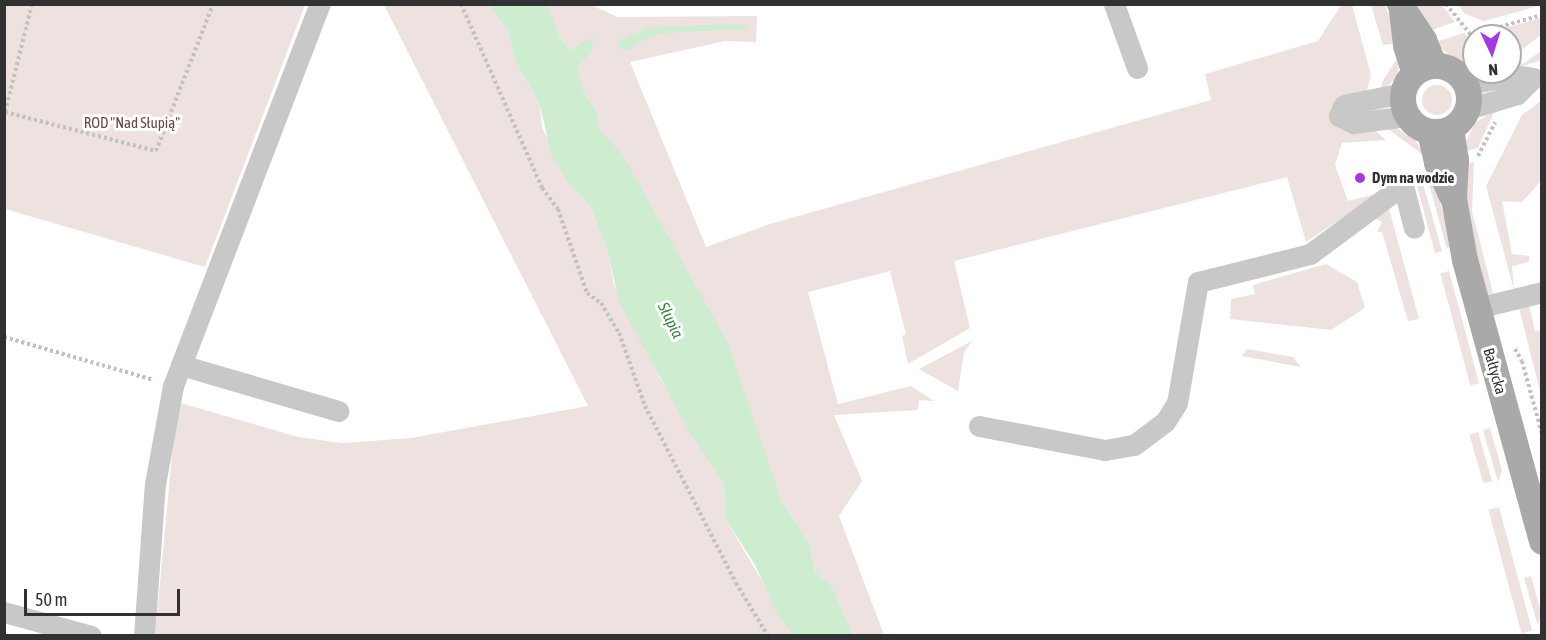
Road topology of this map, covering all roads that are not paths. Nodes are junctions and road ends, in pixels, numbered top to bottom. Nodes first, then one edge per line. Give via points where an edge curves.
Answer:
1 (320, 4) edge
2 (1114, 4) edge
3 (1401, 7) edge
4 (1137, 68) dead end
5 (1537, 76) edge
6 (1415, 87) junction
7 (1467, 97) junction
8 (1440, 130) junction
9 (1414, 228) dead end
10 (1542, 292) edge
11 (1477, 308) junction
12 (181, 365) junction
13 (338, 411) dead end
14 (979, 426) dead end
15 (1542, 542) edge
16 (4, 612) edge
17 (91, 636) edge
18 (144, 636) edge

1 - 12 street
2 - 4 street
3 - 6 main road via 1424,40
5 - 7 street via 1517,94
6 - 7 main road via 1448,68
6 - 8 main road
7 - 8 main road
8 - 11 main road, Bałtycka via 1456,160 1454,199
9 - 14 street via 1403,185 1310,254 1198,282 1177,403 1165,422 1134,445 1105,450
10 - 11 street
11 - 15 main road, Bałtycka
12 - 13 street
12 - 18 street via 173,386 155,484
16 - 17 street

